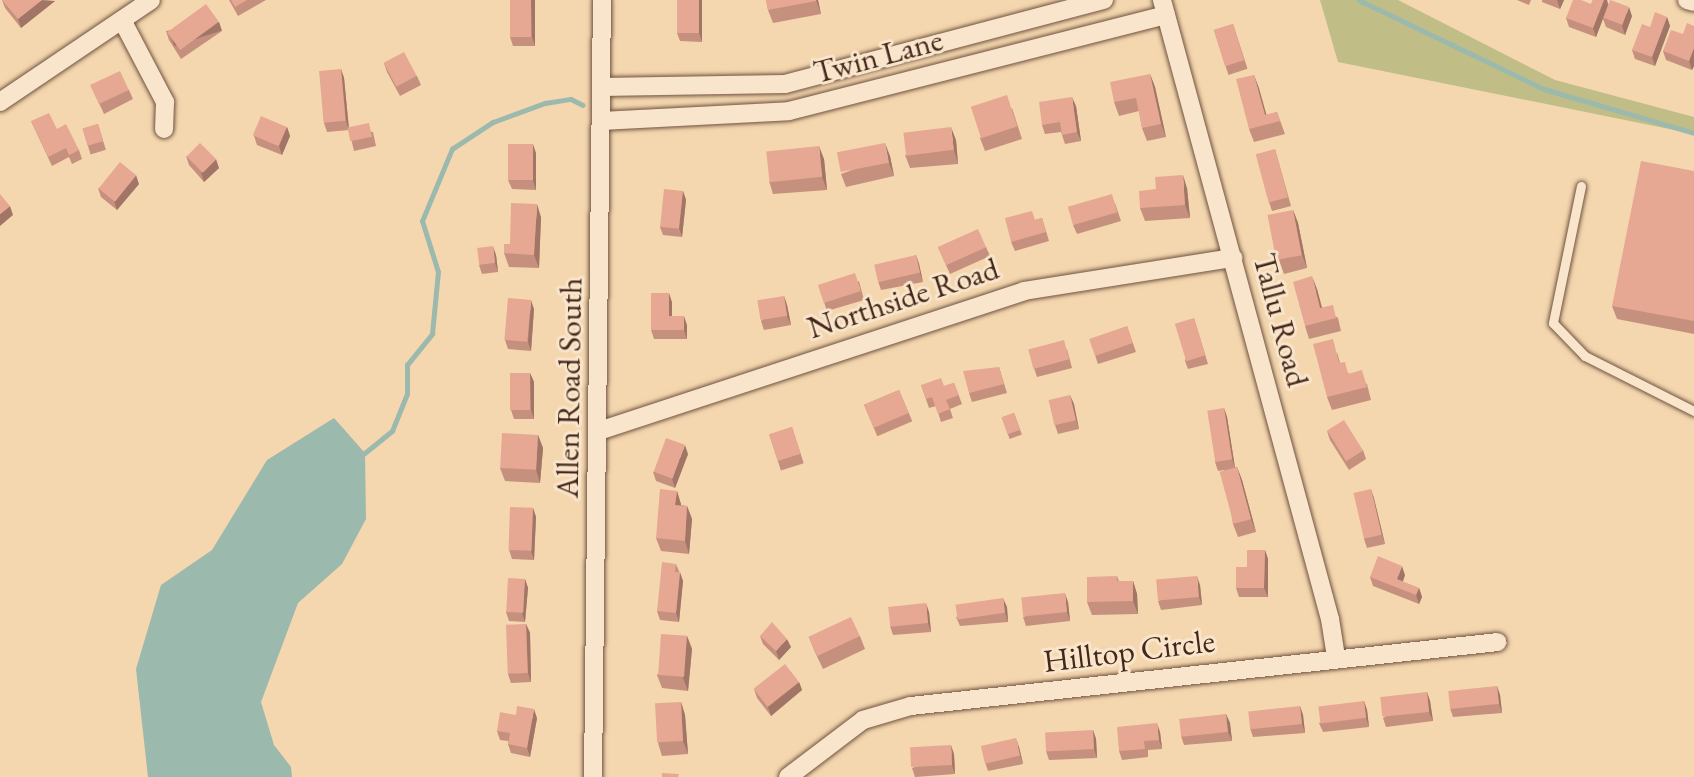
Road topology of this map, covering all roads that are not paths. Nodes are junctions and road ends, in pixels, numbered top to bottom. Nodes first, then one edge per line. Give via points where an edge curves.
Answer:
1 (151, 0) edge
2 (602, 0) edge
3 (1104, 0) edge
4 (1687, 0) edge
5 (1694, 2) edge
6 (1164, 8) edge
7 (122, 20) junction
8 (601, 87) junction
9 (2, 94) edge
10 (601, 121) junction
11 (164, 129) dead end
12 (1581, 186) dead end
13 (1233, 258) junction
14 (1694, 411) edge
15 (599, 431) junction
16 (1498, 642) dead end
17 (1336, 657) junction
18 (593, 777) edge
19 (788, 777) edge

1 - 7 street
2 - 8 street, Allen Road South
3 - 8 street, Twin Lane via 785,83
4 - 5 street
6 - 10 street, Twin Lane via 789,111
6 - 13 street, Tallu Road
7 - 9 street
7 - 11 street via 165,102
8 - 10 street, Allen Road South
10 - 15 street, Allen Road South
12 - 14 lane via 1553,323 1585,356
13 - 15 street, Northside Road via 1024,291
13 - 17 street, Tallu Road via 1331,619
15 - 18 street, Allen Road South
16 - 17 street, Hilltop Circle
17 - 19 street, Hilltop Circle via 890,710 836,737

